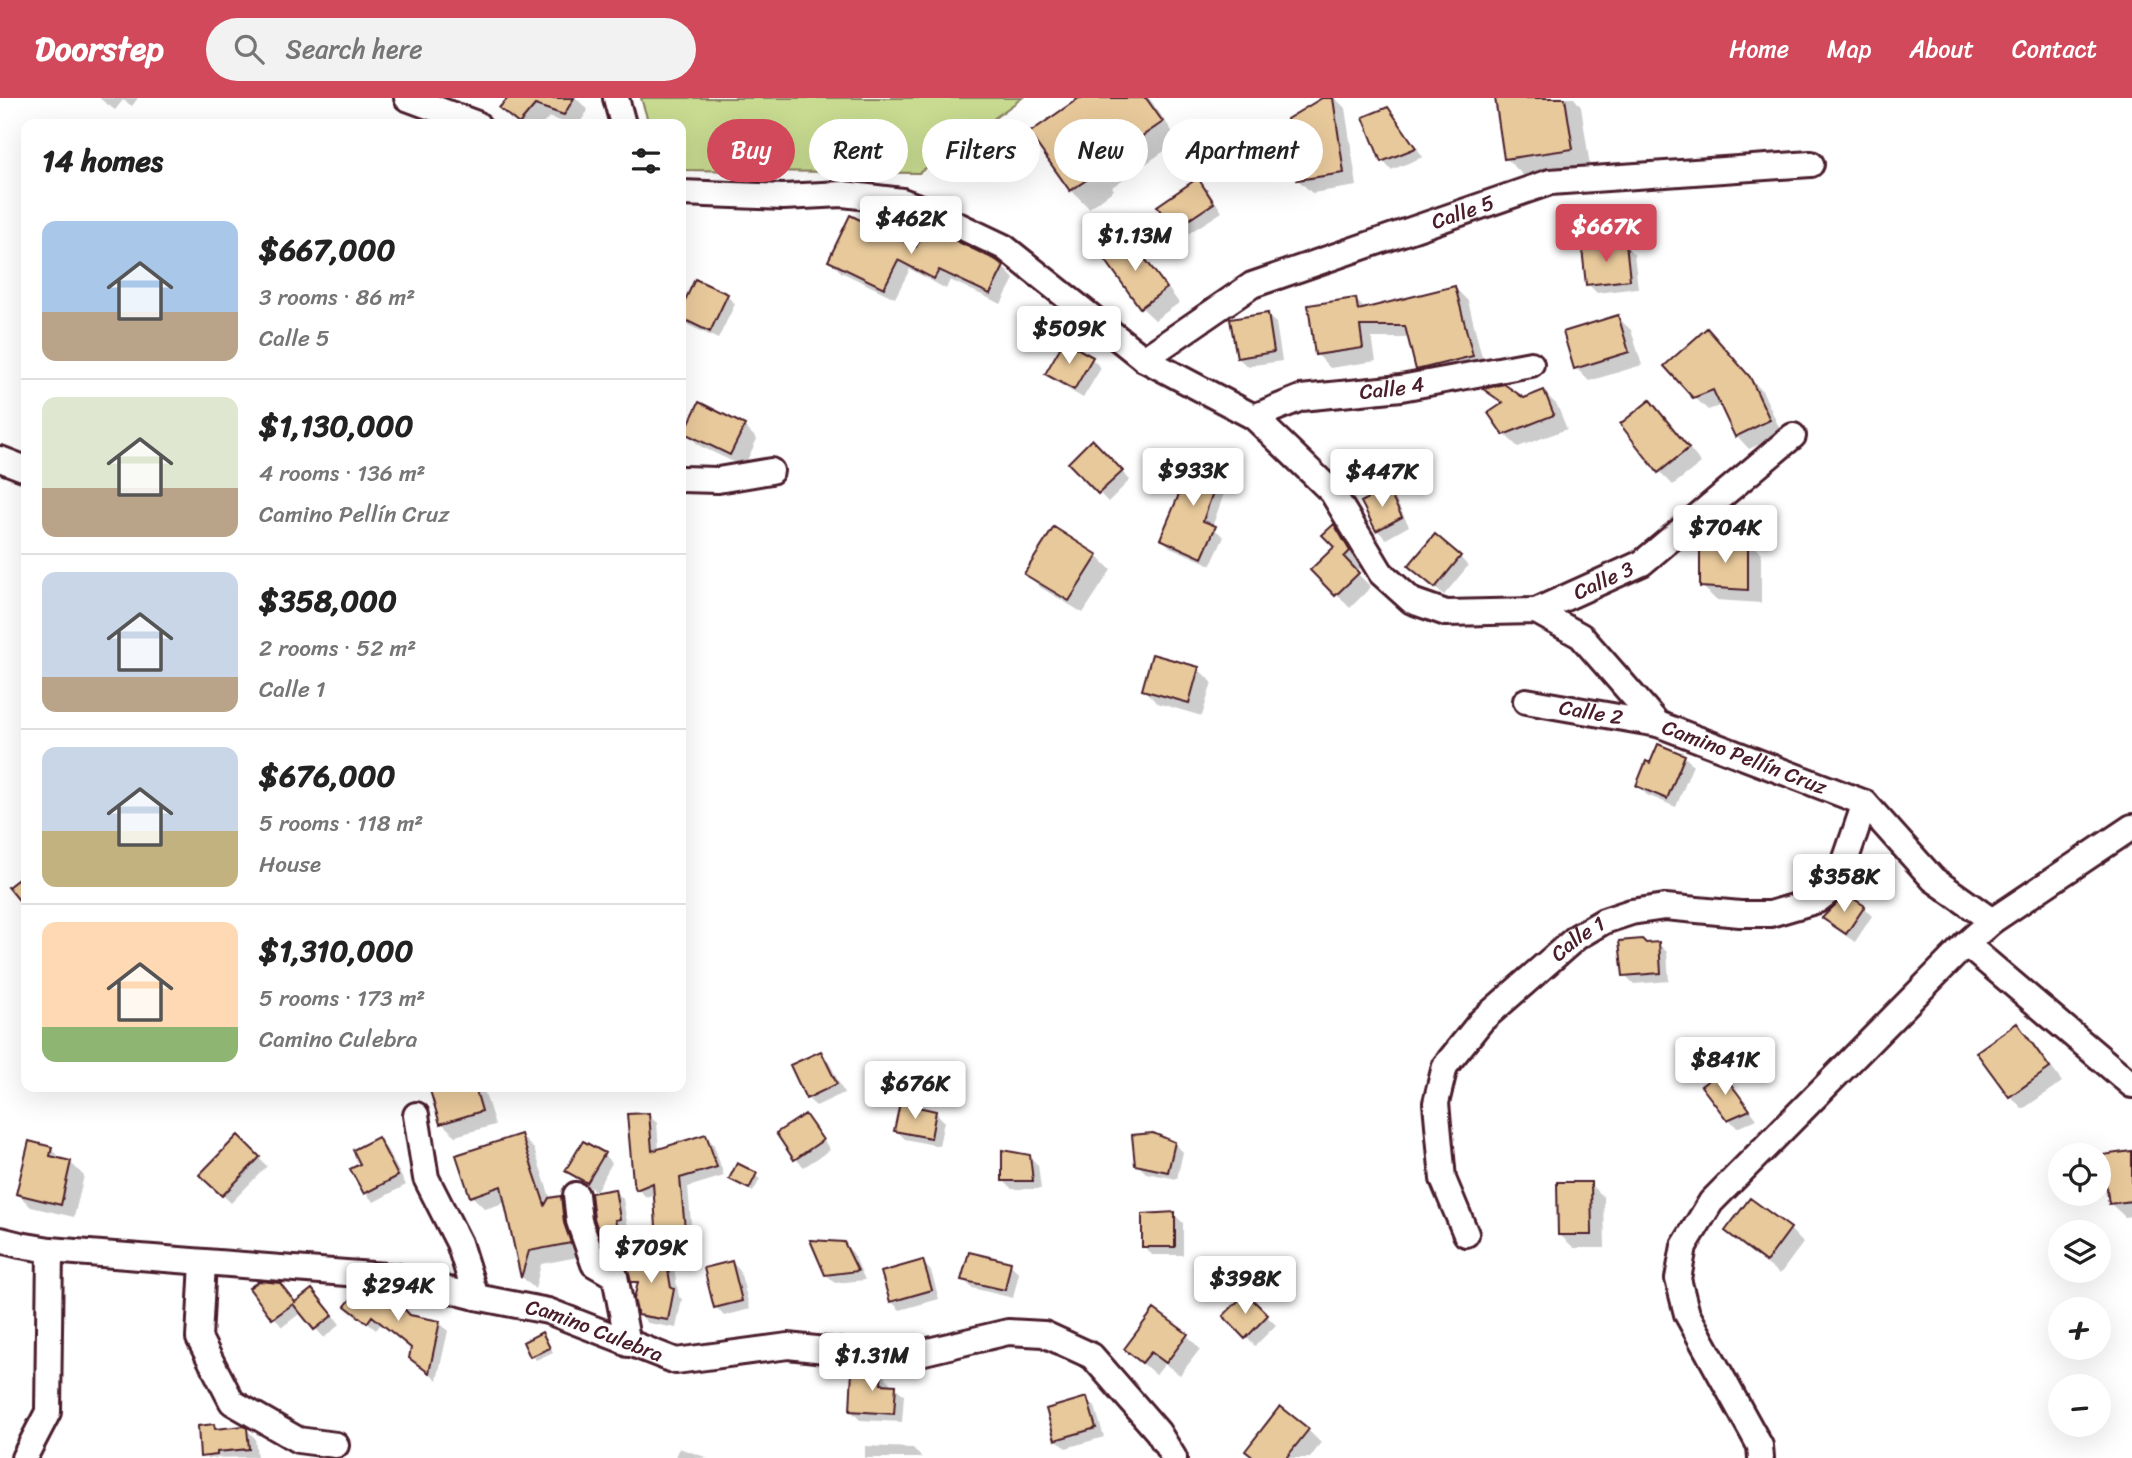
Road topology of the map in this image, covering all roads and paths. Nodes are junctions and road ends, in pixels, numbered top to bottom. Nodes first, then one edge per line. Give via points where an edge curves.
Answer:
1 (407, 98) edge
2 (616, 98) edge
3 (464, 119) edge
4 (622, 119) edge
5 (1811, 164) dead end
6 (686, 193) edge
7 (1144, 359) junction
8 (1531, 364) dead end
9 (1254, 417) junction
10 (1793, 436) dead end
11 (0, 459) edge
12 (21, 467) edge
13 (771, 471) dead end
14 (686, 479) edge
15 (1536, 611) junction
16 (1526, 701) dead end
17 (1658, 724) junction
18 (1866, 803) junction
19 (2132, 827) edge
20 (1992, 921) junction
21 (1966, 944) junction
22 (2132, 1085) edge
23 (416, 1115) dead end
24 (576, 1195) dead end
25 (1466, 1234) dead end
26 (0, 1240) edge
27 (50, 1250) junction
28 (203, 1262) junction
29 (476, 1297) junction
30 (628, 1344) junction
31 (336, 1445) dead end
32 (24, 1458) edge
33 (1174, 1458) edge
34 (1761, 1458) edge

1 - 3 street
2 - 4 street
5 - 7 street, Calle 5 via 1550,182 1252,285
6 - 7 street via 843,194 902,201 1004,247
7 - 9 street
8 - 9 street, Calle 4 via 1401,388 1301,398
9 - 15 street via 1332,492 1381,573 1412,601 1446,613
10 - 15 street, Calle 3 via 1642,563
11 - 12 street
13 - 14 street via 718,480
15 - 17 street, Camino Pellín Cruz via 1581,636
16 - 17 street, Calle 2
17 - 18 street, Camino Pellín Cruz
18 - 20 street, Camino Pellín Cruz via 1933,879
18 - 25 street, Calle 1 via 1842,873 1818,900 1770,914 1665,907 1604,921 1577,937 1482,1020 1445,1066 1436,1103 1443,1179
19 - 20 street
20 - 21 street
21 - 22 street
21 - 34 street via 1711,1202 1684,1246 1678,1279 1687,1314 1760,1446
23 - 29 street via 426,1178 459,1243
24 - 30 street via 594,1264 615,1276
26 - 27 street, Camino Culebra
27 - 28 street, Camino Culebra
27 - 32 street via 48,1412
28 - 29 street, Camino Culebra via 398,1277
28 - 31 street via 199,1338 232,1402 298,1440
29 - 30 street, Camino Culebra via 548,1311
30 - 33 street, Camino Culebra via 676,1361 788,1346 899,1358 1008,1332 1044,1334 1092,1356 1158,1432

